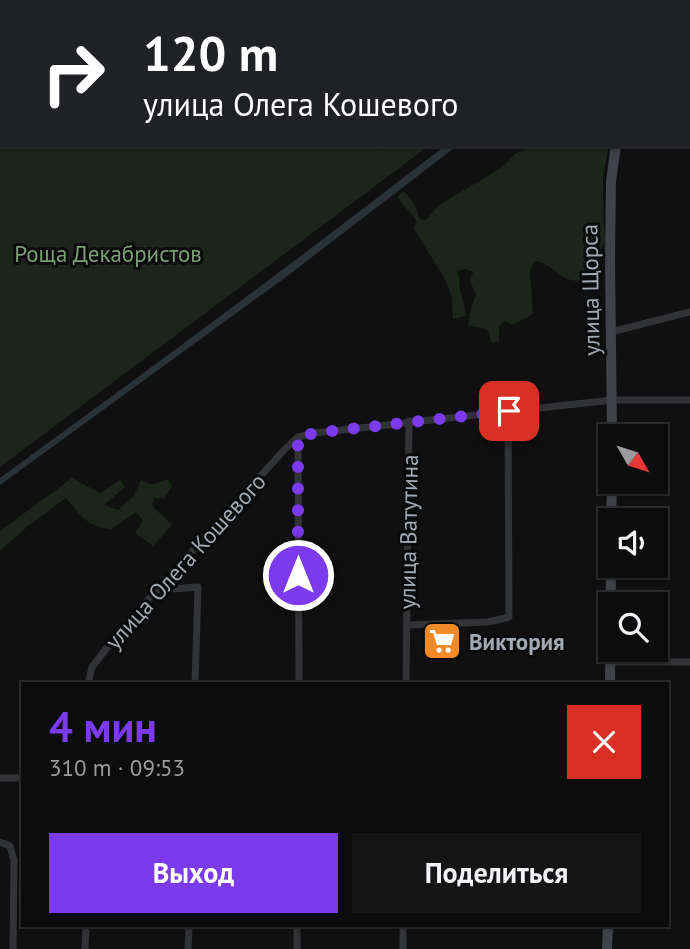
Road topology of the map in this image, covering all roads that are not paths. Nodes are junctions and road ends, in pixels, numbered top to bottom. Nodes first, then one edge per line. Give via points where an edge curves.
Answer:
1 (616, 147) edge
2 (690, 312) edge
3 (611, 332) junction
4 (612, 400) junction
5 (690, 400) edge
6 (509, 411) junction
7 (408, 421) junction
8 (612, 424) edge
9 (298, 437) junction
10 (611, 578) edge
11 (162, 584) junction
12 (407, 625) junction
13 (690, 662) edge
14 (610, 663) junction
15 (88, 682) edge
16 (195, 682) edge
17 (299, 682) edge
18 (406, 682) edge
19 (610, 682) edge
20 (0, 778) edge
21 (21, 778) edge
22 (0, 842) edge
23 (86, 927) edge
24 (189, 927) edge
25 (297, 927) edge
26 (403, 927) edge
27 (608, 927) edge
28 (13, 949) edge
29 (85, 949) edge
30 (188, 949) edge
31 (297, 949) edge
32 (402, 949) edge
33 (607, 949) edge

1 - 3 main road, улица Щорса via 611,181
2 - 3 street
3 - 4 main road, улица Щорса
4 - 5 street
4 - 6 street
4 - 8 main road, улица Щорса
6 - 7 street
6 - 12 street via 509,617
7 - 9 street
7 - 12 street, улица Ватутина
9 - 11 street, улица Олега Кошевого
9 - 17 street
10 - 14 main road
11 - 15 street, улица Олега Кошевого via 92,667
11 - 16 street via 173,589 198,587
12 - 18 street, улица Ватутина
13 - 14 street
14 - 19 main road
20 - 21 street
22 - 28 street via 9,846 14,860
23 - 29 street
24 - 30 street
25 - 31 street
26 - 32 street
27 - 33 main road

